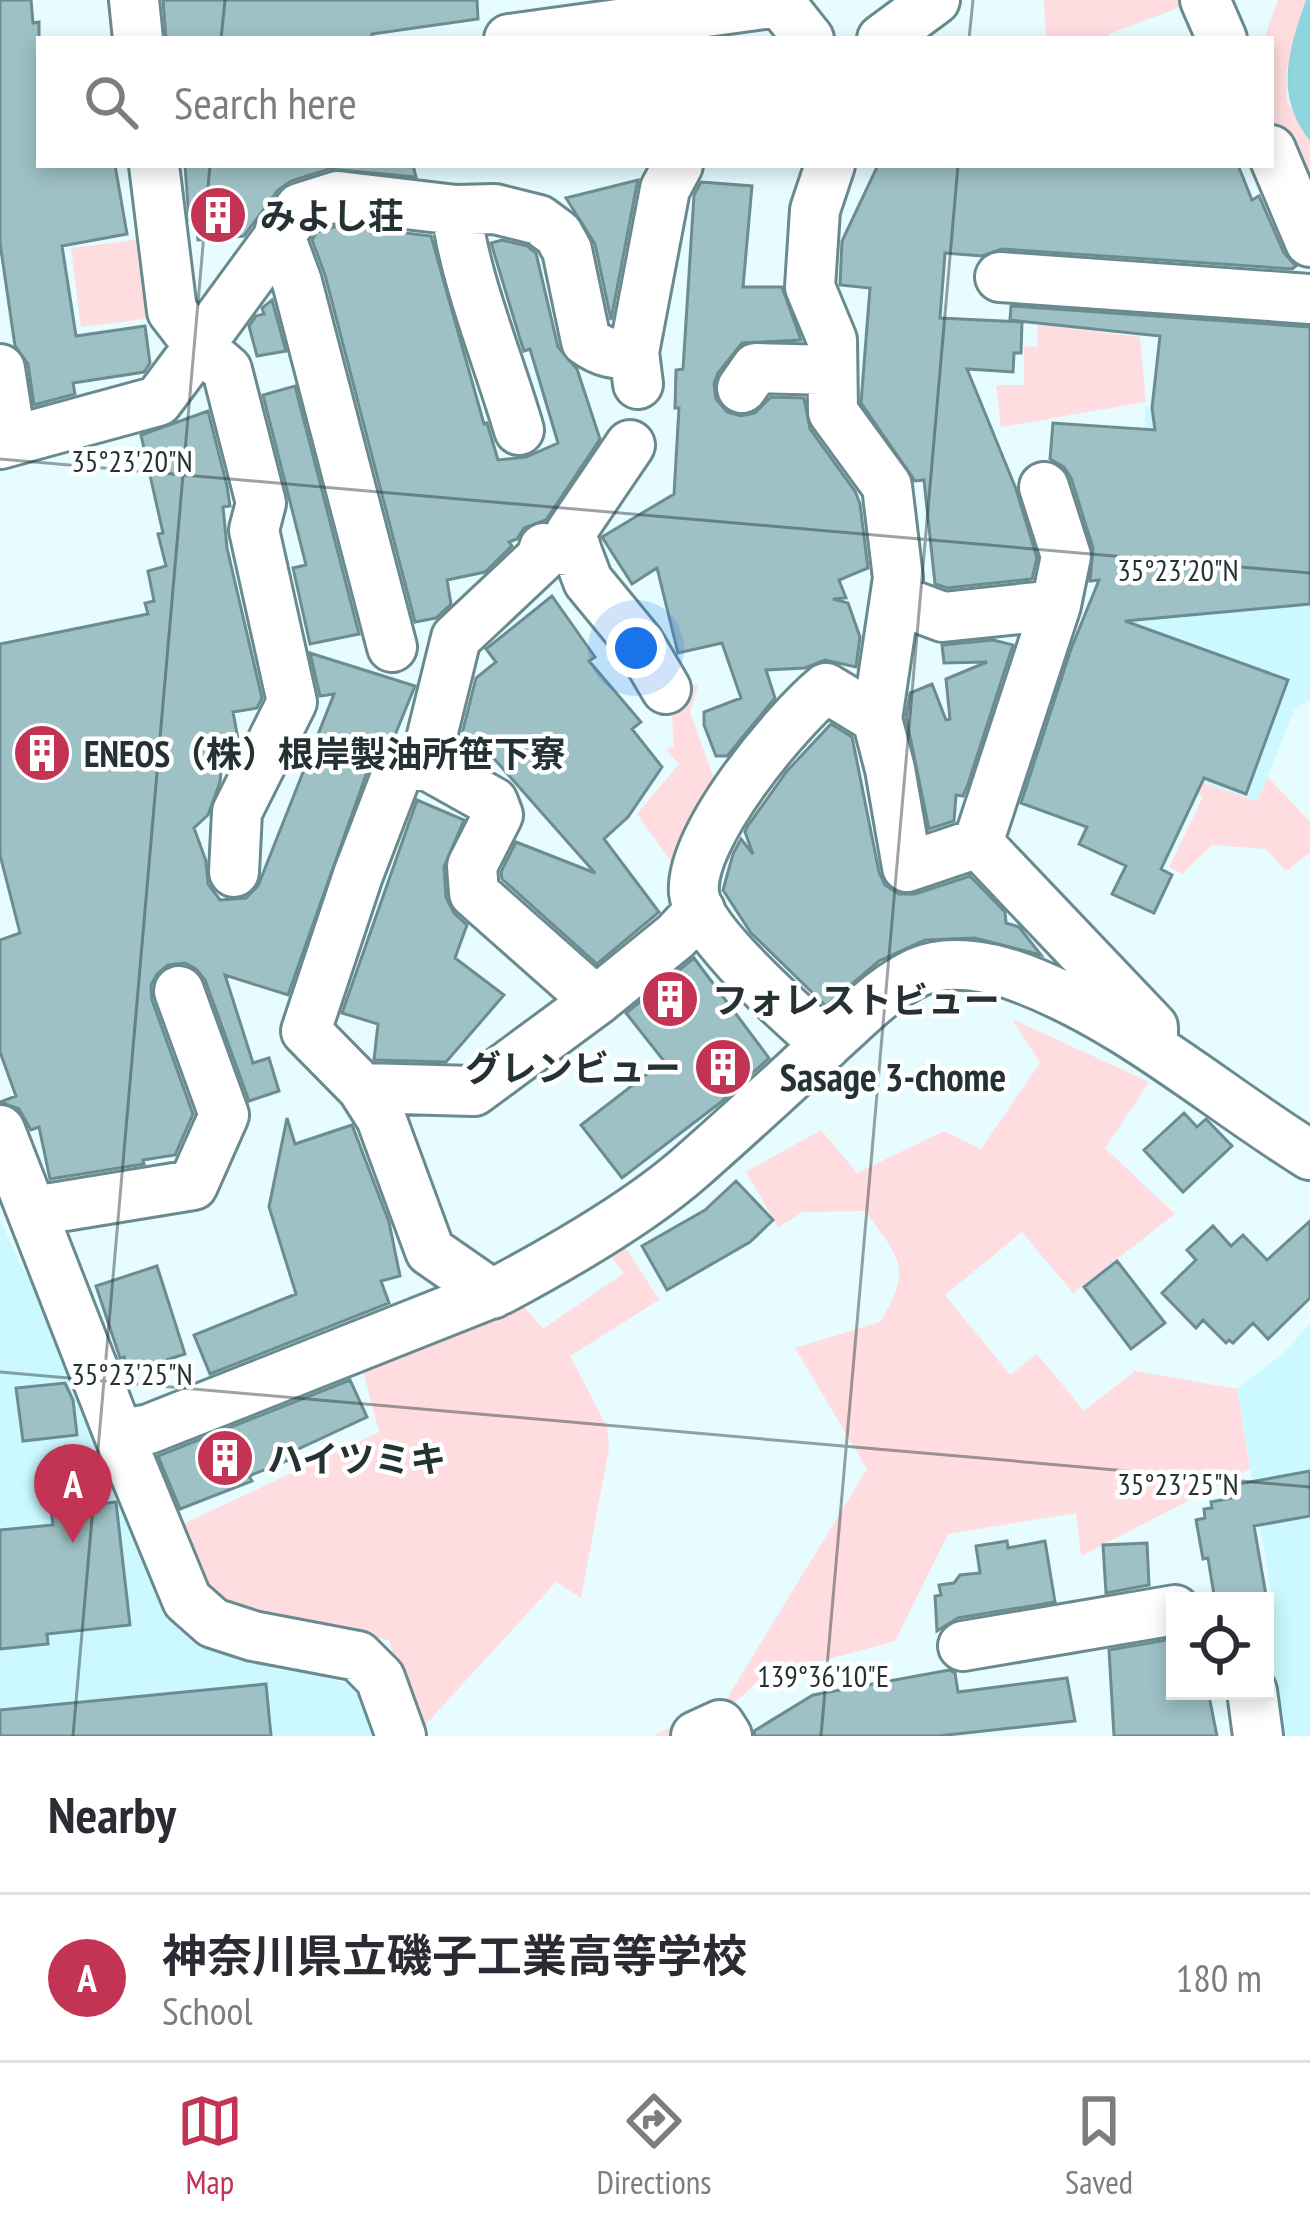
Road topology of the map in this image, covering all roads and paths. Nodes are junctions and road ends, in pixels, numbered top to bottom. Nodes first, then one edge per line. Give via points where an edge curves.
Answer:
1 (134, 0) edge
2 (935, 0) edge
3 (1205, 0) edge
4 (778, 1) edge
5 (138, 36) edge
6 (530, 36) edge
7 (807, 36) edge
8 (887, 36) edge
9 (1221, 36) edge
10 (1274, 157) edge
11 (154, 168) edge
12 (676, 168) edge
13 (829, 168) edge
14 (457, 210) junction
15 (279, 233) junction
16 (1310, 242) edge
17 (1000, 275) dead end
18 (1310, 299) edge
19 (200, 346) junction
20 (0, 369) edge
21 (832, 370) junction
22 (742, 388) dead end
23 (518, 430) dead end
24 (5, 442) edge
25 (630, 445) dead end
26 (1044, 487) dead end
27 (577, 553) junction
28 (896, 599) junction
29 (1056, 605) junction
30 (392, 647) dead end
31 (666, 689) dead end
32 (877, 719) junction
33 (425, 764) junction
34 (978, 844) junction
35 (234, 872) dead end
36 (697, 900) junction
37 (179, 991) dead end
38 (596, 1001) junction
39 (826, 1045) junction
40 (1154, 1047) junction
41 (362, 1088) junction
42 (0, 1130) edge
43 (1310, 1155) edge
44 (34, 1211) junction
45 (492, 1294) junction
46 (119, 1435) junction
47 (1166, 1612) edge
48 (963, 1646) dead end
49 (1253, 1700) edge
50 (401, 1736) edge
51 (696, 1736) edge
52 (727, 1736) edge
53 (1258, 1736) edge

1 - 5 street
2 - 8 street
3 - 9 street
4 - 6 street
4 - 7 street
10 - 16 street
11 - 19 street via 172,310
12 - 14 street via 665,189 636,368 586,341 558,235 539,220 495,208
13 - 21 street via 815,210 810,287 832,340
14 - 15 street via 338,196 301,208
14 - 23 street via 463,261
15 - 19 street
15 - 30 street
17 - 18 street via 1166,268
19 - 24 street via 158,401
19 - 35 street via 227,370 261,503 254,530 292,702 237,812
20 - 24 street
21 - 22 street via 756,368
21 - 28 street via 833,412 887,486
25 - 27 street via 571,532
26 - 29 street via 1066,556
27 - 31 street via 588,581
27 - 33 street via 544,548 456,638
28 - 29 street via 943,617
28 - 32 street
29 - 34 street
32 - 34 street via 907,867
32 - 36 street via 826,688 793,716 736,788 708,842
33 - 38 street via 493,802 498,815 472,866 474,893
33 - 41 street via 399,768 306,1031
34 - 40 street via 1153,1027
36 - 38 street via 676,936
36 - 39 street via 748,971
37 - 44 street via 224,1115 193,1185
38 - 41 street via 474,1091
39 - 40 street via 880,995 919,972 958,966 1023,978
39 - 45 street via 686,1172
40 - 43 street
41 - 45 street via 430,1251
42 - 44 street
44 - 46 street
45 - 46 street
46 - 50 street via 187,1600 213,1623 358,1656 380,1678
47 - 48 street
49 - 53 street
51 - 52 street via 720,1725

